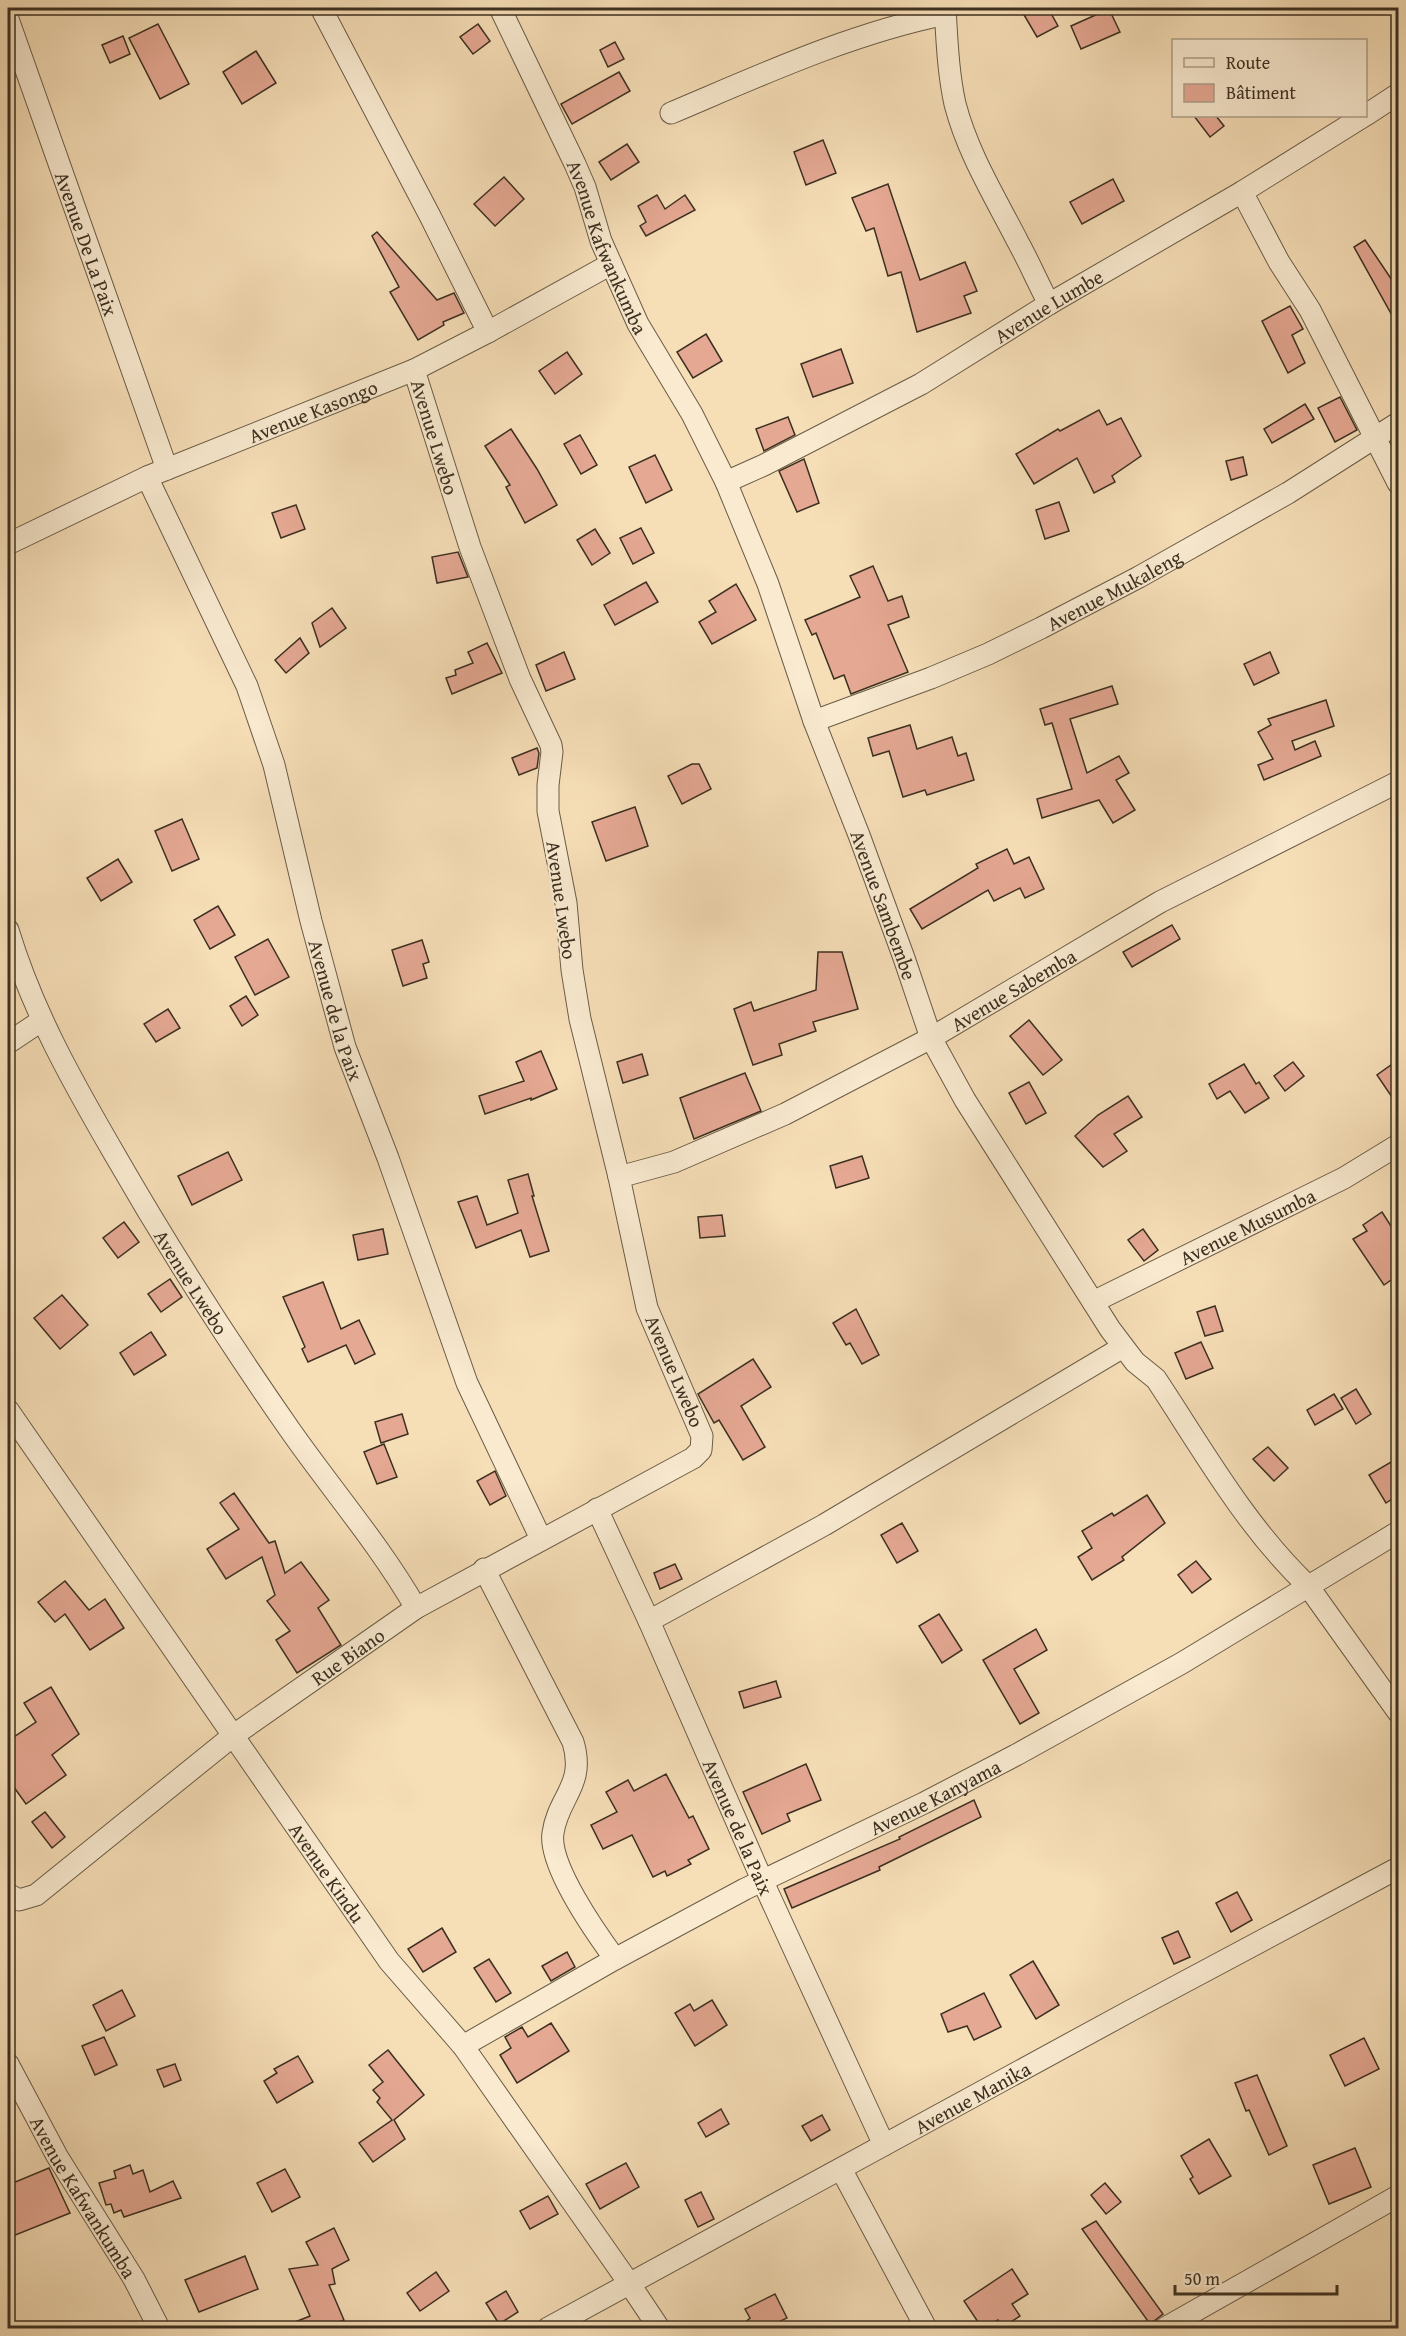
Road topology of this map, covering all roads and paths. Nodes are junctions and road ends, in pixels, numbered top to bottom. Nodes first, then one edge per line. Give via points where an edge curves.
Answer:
1 (321, 8) edge
2 (500, 8) edge
3 (945, 11) edge
4 (8, 19) edge
5 (1398, 94) edge
6 (671, 113) dead end
7 (1367, 114) edge
8 (1362, 117) edge
9 (1242, 192) junction
10 (611, 264) junction
11 (1048, 304) junction
12 (488, 332) junction
13 (414, 370) junction
14 (1398, 423) edge
15 (1375, 436) junction
16 (167, 469) junction
17 (147, 477) junction
18 (726, 482) junction
19 (1398, 483) edge
20 (8, 544) edge
21 (814, 721) junction
22 (1398, 782) edge
23 (8, 930) edge
24 (42, 1021) junction
25 (931, 1038) junction
26 (8, 1043) edge
27 (1398, 1145) edge
28 (619, 1177) junction
29 (1094, 1302) junction
30 (1123, 1347) junction
31 (8, 1410) edge
32 (702, 1436) joint
33 (597, 1509) junction
34 (1398, 1532) edge
35 (541, 1539) junction
36 (484, 1569) junction
37 (1308, 1586) junction
38 (416, 1608) junction
39 (649, 1621) junction
40 (1398, 1712) edge
41 (234, 1735) junction
42 (1398, 1868) edge
43 (763, 1882) junction
44 (8, 1894) edge
45 (615, 1959) junction
46 (463, 2046) junction
47 (8, 2064) edge
48 (884, 2145) junction
49 (841, 2169) junction
50 (1398, 2196) edge
51 (629, 2283) junction
52 (159, 2328) edge
53 (548, 2328) edge
54 (659, 2328) edge
55 (926, 2328) edge
56 (1165, 2328) edge

1 - 12 street
2 - 10 street, Avenue Kafwankumba via 575,164
3 - 6 street via 812,53
3 - 11 street via 947,63 971,151
4 - 16 street, Avenue De La Paix
5 - 7 street, Avenue Lumbe
8 - 9 street, Avenue Lumbe
9 - 11 street, Avenue Lumbe
9 - 15 street via 1310,310
10 - 12 street, Avenue Kasongo
10 - 18 street, Avenue Kafwankumba via 645,339 692,414
11 - 18 street, Avenue Lumbe via 921,384
12 - 13 street, Avenue Kasongo
13 - 16 street, Avenue Kasongo
13 - 28 street, Avenue Lwebo via 470,547 552,752 548,811 566,903 572,970 580,1019
14 - 15 street, Avenue Mukaleng
15 - 19 street
15 - 21 street, Avenue Mukaleng via 1288,493 1041,628 950,670
16 - 17 street, Avenue Kasongo
17 - 20 street, Avenue Kasongo
17 - 35 street, Avenue de la Paix via 247,686 274,765 345,1047 467,1383
18 - 21 street, Avenue Sambembe via 768,584
21 - 25 street, Avenue Sambembe
22 - 25 street, Avenue Sabemba via 1160,902
23 - 24 street, Avenue Lwebo
24 - 26 street
24 - 38 street, Avenue Lwebo via 152,1218 272,1404 383,1555
25 - 28 street, Avenue Sabemba via 729,1139 674,1162
25 - 29 street, Avenue Sambembe via 965,1100
27 - 29 street, Avenue Musumba via 1344,1178
28 - 32 street, Avenue Lwebo via 647,1308
29 - 30 street, Avenue Sambembe
30 - 37 street, Avenue Sambembe via 1156,1379 1250,1521
30 - 39 street via 824,1525
31 - 41 street, Avenue Kindu
32 - 33 street, Rue Biano via 701,1450 693,1458
33 - 35 street, Rue Biano
33 - 39 street, Avenue de la Paix
34 - 37 street, Avenue Kanyama
35 - 36 street, Rue Biano
36 - 38 street, Rue Biano
36 - 45 street via 573,1742 578,1758 553,1833 553,1852 596,1934
37 - 40 street, Avenue Sambembe
37 - 43 street, Avenue Kanyama via 1182,1663 1016,1755
38 - 41 street, Rue Biano
39 - 43 street, Avenue de la Paix
41 - 44 street, Rue Biano via 36,1895 19,1900
41 - 46 street, Avenue Kindu via 389,1961
42 - 48 street, Avenue Manika
43 - 45 street, Avenue Kanyama
43 - 48 street, Avenue de la Paix
45 - 46 street, Avenue Kanyama
46 - 51 street, Avenue Kindu
47 - 52 street, Avenue Kafwankumba via 57,2156 134,2279
48 - 49 street, Avenue Manika
49 - 51 street, Avenue Manika
49 - 55 street
50 - 56 street
51 - 53 street, Avenue Manika
51 - 54 street, Avenue Kindu

